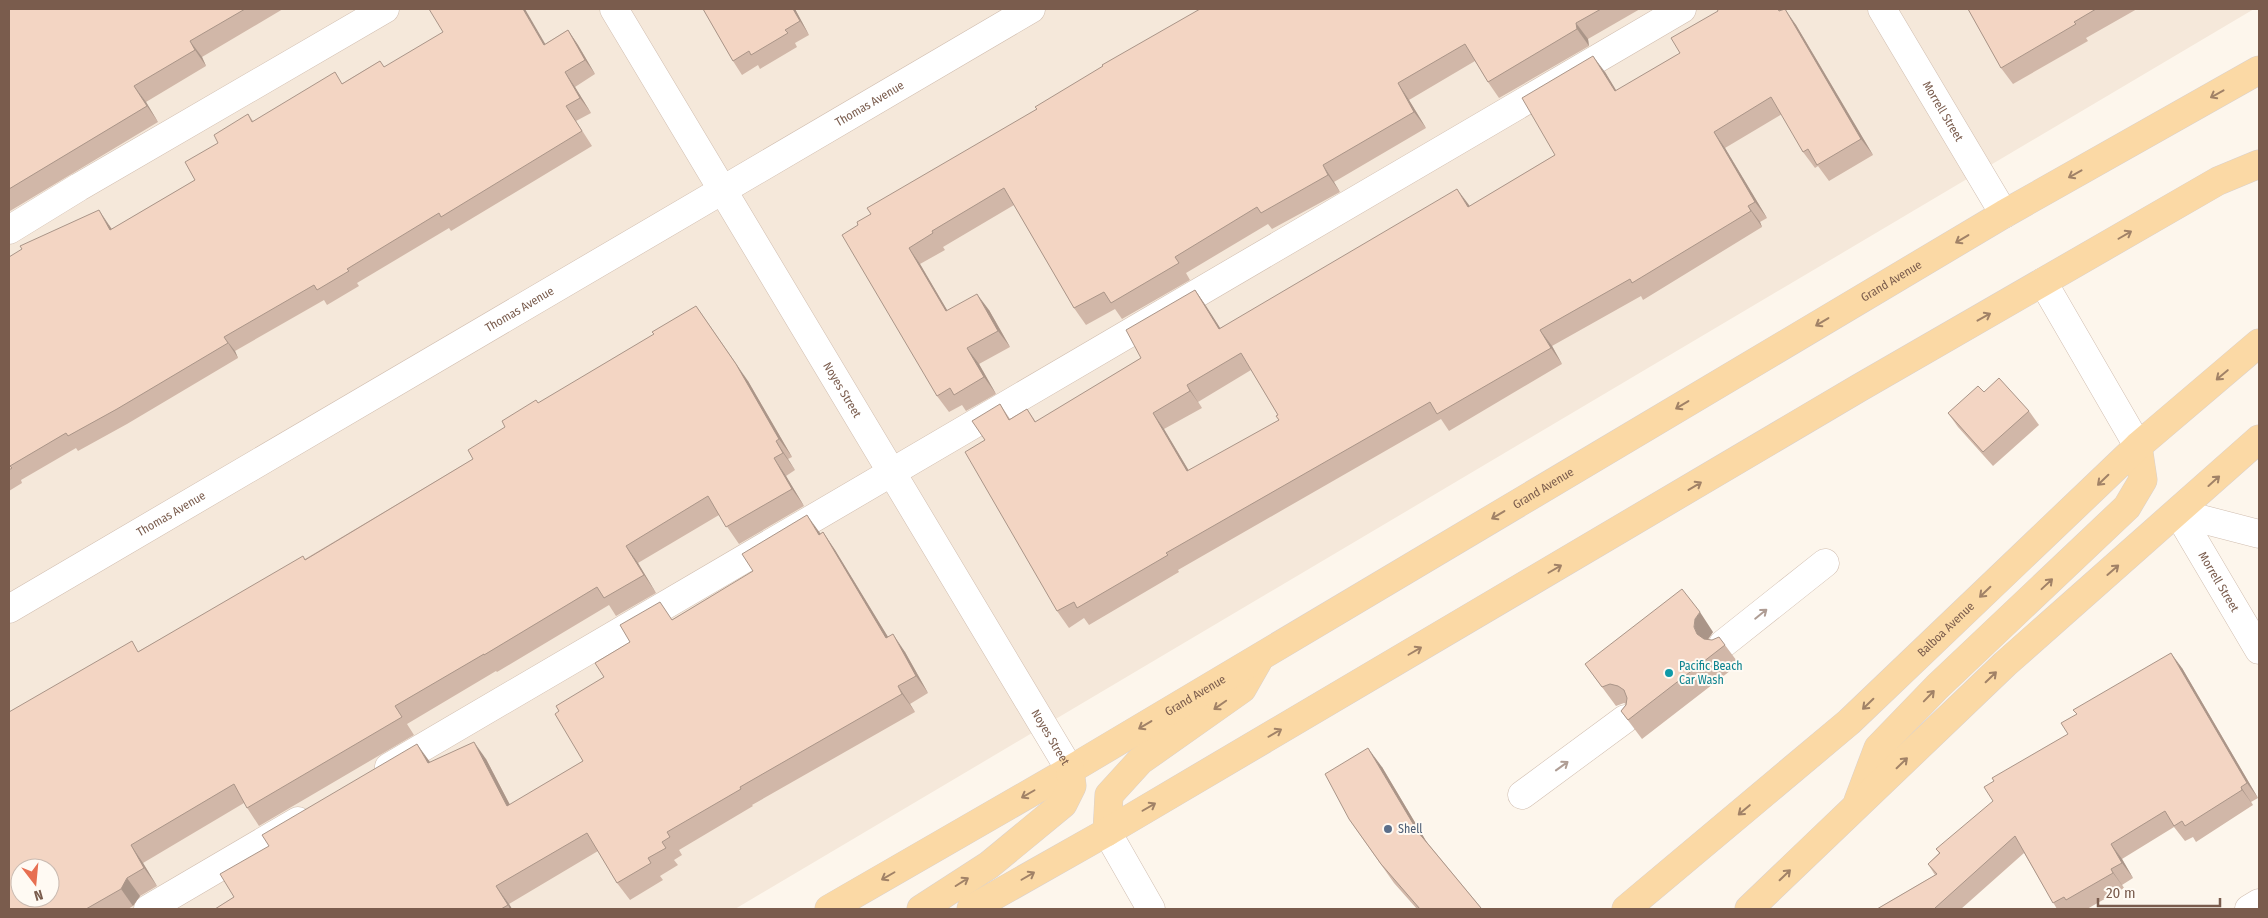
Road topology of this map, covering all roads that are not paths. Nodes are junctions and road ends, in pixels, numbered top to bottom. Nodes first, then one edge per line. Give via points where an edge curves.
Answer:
1 (385, 9) edge
2 (614, 9) edge
3 (1031, 9) edge
4 (1682, 9) edge
5 (1882, 9) edge
6 (2259, 70) edge
7 (2259, 164) edge
8 (723, 190) junction
9 (2004, 214) junction
10 (9, 230) edge
11 (2044, 282) junction
12 (2259, 343) edge
13 (2259, 440) edge
14 (2138, 446) junction
15 (890, 472) junction
16 (2178, 513) junction
17 (2259, 534) edge
18 (1824, 564) dead end
19 (9, 609) edge
20 (1723, 644) edge
21 (2259, 650) edge
22 (1262, 655) junction
23 (1625, 719) edge
24 (1070, 770) junction
25 (367, 780) edge
26 (1522, 795) dead end
27 (1856, 807) junction
28 (316, 810) edge
29 (1107, 832) junction
30 (2259, 904) edge
31 (148, 909) edge
32 (829, 909) edge
33 (922, 909) edge
34 (971, 909) edge
35 (1150, 909) edge
36 (1626, 909) edge
37 (1750, 909) edge
38 (2250, 909) edge

1 - 10 street
2 - 8 street, Noyes Street
3 - 8 street, Thomas Avenue
4 - 15 street
5 - 9 street, Morrell Street
6 -> 9 main road, Grand Avenue
11 -> 7 main road via 2218,181
8 - 15 street, Noyes Street
8 - 19 street, Thomas Avenue
9 -> 22 main road, Grand Avenue
11 - 14 street
29 -> 11 main road
12 -> 14 main road, Balboa Avenue
16 -> 13 main road
27 -> 14 main road via 1878,748 1937,687 2127,507 2143,480
14 -> 36 main road, Balboa Avenue via 1849,722
15 - 24 street, Noyes Street
15 - 25 street
16 - 17 street
16 - 21 street, Morrell Street
27 -> 16 main road via 2005,664
20 -> 18 street
22 -> 24 main road, Grand Avenue
22 -> 29 main road via 1242,690 1140,760 1109,795
26 -> 23 street
24 -> 32 main road, Grand Avenue
33 -> 24 main road via 989,865 1063,804 1072,786
37 -> 27 main road
28 - 31 street
34 -> 29 main road
29 - 35 street
30 - 38 street

